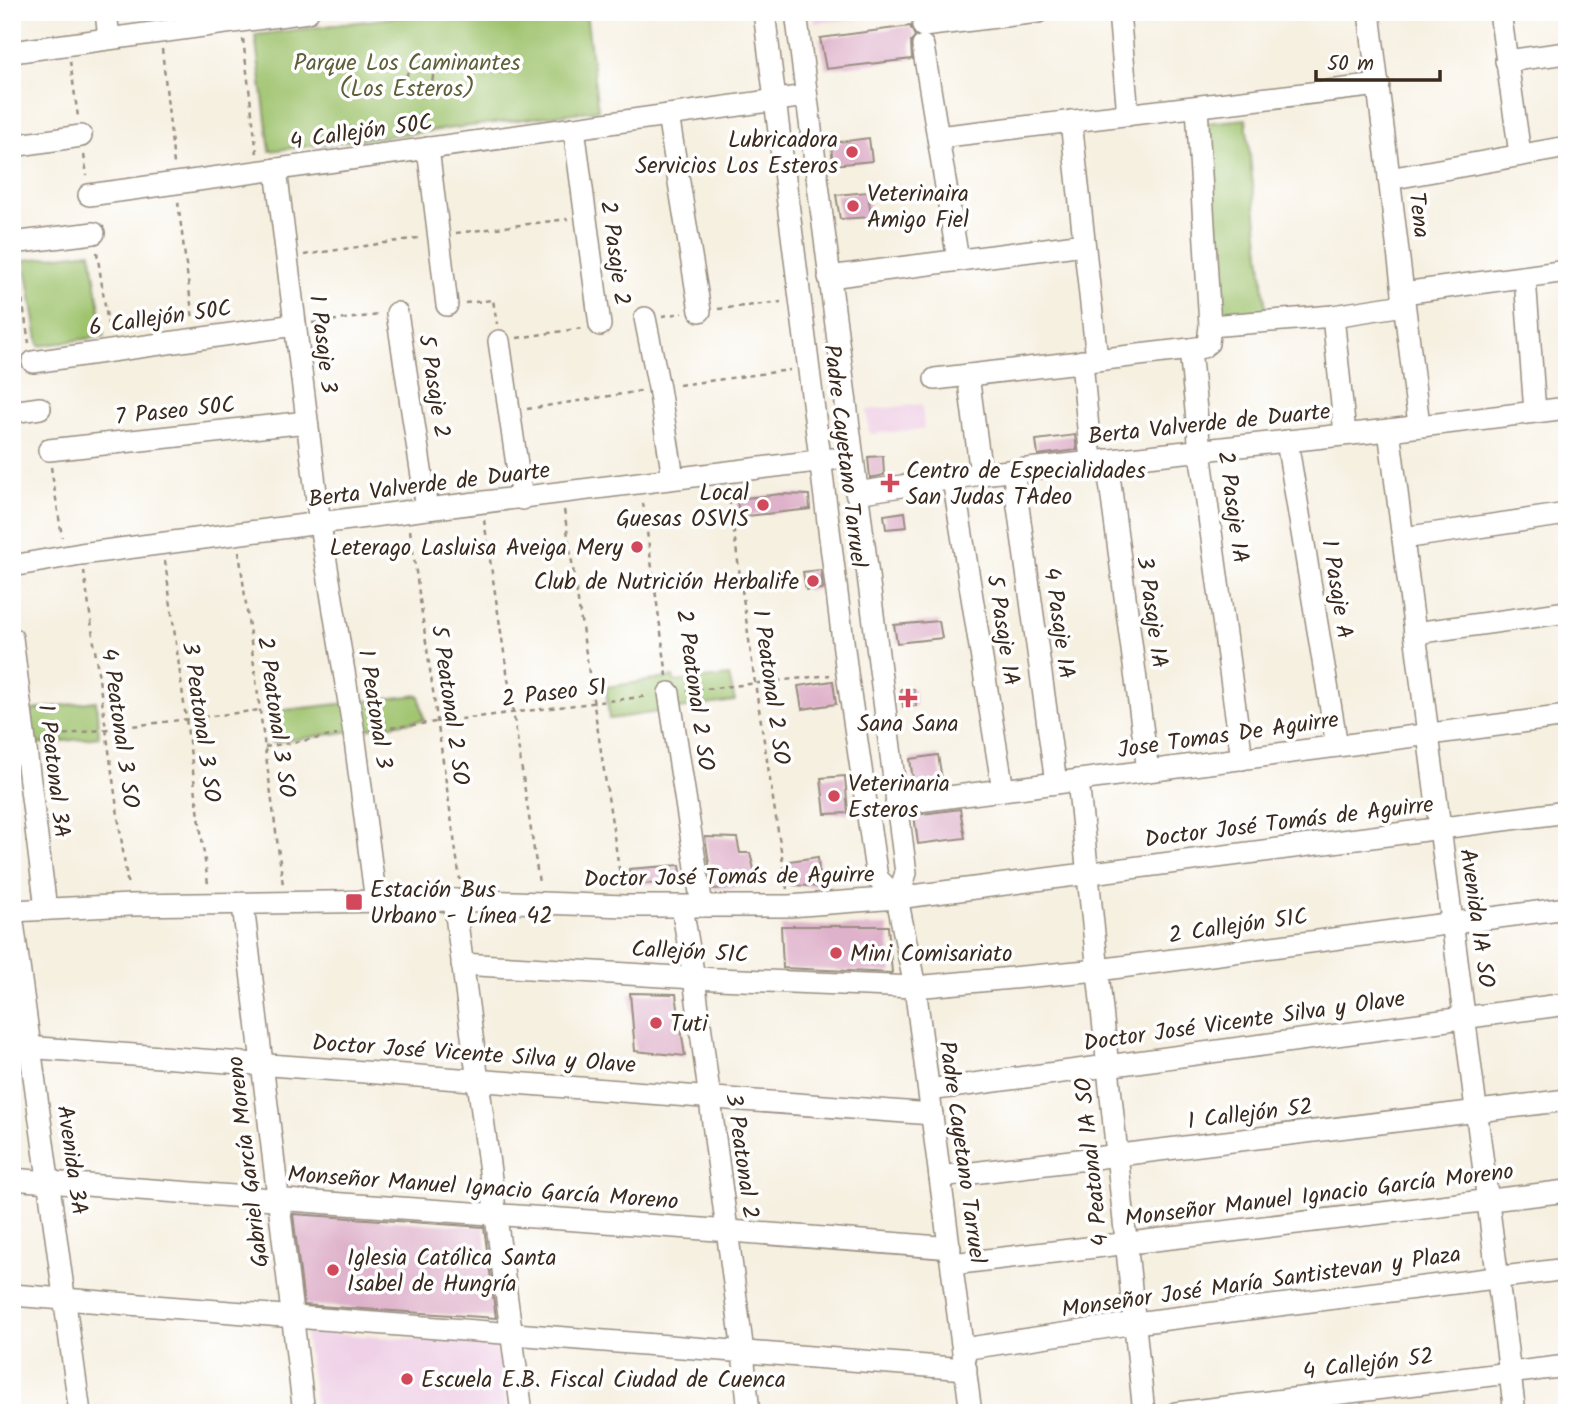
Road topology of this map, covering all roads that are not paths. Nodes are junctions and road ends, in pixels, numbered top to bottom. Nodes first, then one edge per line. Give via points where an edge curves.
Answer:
1 (106, 12) edge
2 (308, 12) edge
3 (764, 12) edge
4 (796, 12) edge
5 (1038, 12) edge
6 (1119, 12) edge
7 (1369, 12) edge
8 (1500, 12) edge
9 (254, 17) edge
10 (109, 38) junction
11 (12, 52) edge
12 (1567, 53) edge
13 (1506, 61) junction
14 (1379, 85) junction
15 (806, 96) junction
16 (775, 100) junction
17 (1197, 107) junction
18 (668, 115) junction
19 (1128, 115) junction
20 (1071, 121) junction
21 (574, 128) junction
22 (81, 136) dead end
23 (938, 137) junction
24 (12, 146) edge
25 (1567, 147) edge
26 (428, 148) junction
27 (1520, 154) junction
28 (268, 171) junction
29 (1389, 179) junction
30 (89, 195) dead end
31 (94, 233) dead end
32 (12, 243) edge
33 (1084, 244) junction
34 (958, 260) junction
35 (1567, 271) edge
36 (829, 277) junction
37 (1525, 278) junction
38 (1404, 299) junction
39 (447, 305) dead end
40 (701, 311) dead end
41 (397, 313) dead end
42 (1333, 316) junction
43 (645, 318) dead end
44 (295, 325) junction
45 (600, 325) road end
46 (1210, 327) junction
47 (499, 341) road end
48 (1190, 349) junction
49 (1089, 360) junction
50 (33, 362) dead end
51 (968, 375) junction
52 (935, 379) dead end
53 (40, 408) dead end
54 (1567, 408) edge
55 (12, 412) edge
56 (1535, 412) junction
57 (307, 422) junction
58 (1419, 425) junction
59 (1389, 430) junction
60 (1345, 435) junction
61 (1287, 441) junction
62 (48, 450) dead end
63 (1200, 451) junction
64 (852, 458) junction
65 (821, 460) junction
66 (1099, 461) junction
67 (1013, 470) junction
68 (981, 474) junction
69 (673, 478) junction
70 (953, 478) junction
71 (856, 494) junction
72 (522, 499) junction
73 (417, 511) junction
74 (1567, 514) edge
75 (320, 525) junction
76 (1403, 538) junction
77 (12, 566) edge
78 (1567, 612) edge
79 (1415, 634) junction
80 (12, 638) edge
81 (669, 693) road end
82 (1567, 716) edge
83 (1428, 734) junction
84 (1337, 746) junction
85 (1242, 759) junction
86 (1148, 771) junction
87 (1078, 780) junction
88 (1056, 783) junction
89 (1003, 790) junction
90 (896, 804) junction
91 (1567, 812) edge
92 (1439, 828) junction
93 (1087, 873) junction
94 (897, 898) junction
95 (458, 901) junction
96 (376, 902) junction
97 (243, 905) junction
98 (692, 906) junction
99 (1567, 908) edge
100 (46, 909) junction
101 (12, 913) edge
102 (1452, 922) junction
103 (462, 964) junction
104 (1098, 970) junction
105 (694, 978) junction
106 (915, 988) junction
107 (1567, 1004) edge
108 (1464, 1016) junction
109 (22, 1046) edge
110 (262, 1063) junction
111 (1108, 1065) junction
112 (478, 1080) junction
113 (929, 1090) junction
114 (709, 1098) junction
115 (1567, 1100) edge
116 (1476, 1111) junction
117 (932, 1114) junction
118 (1117, 1156) junction
119 (940, 1177) junction
120 (12, 1179) edge
121 (50, 1182) junction
122 (1567, 1191) edge
123 (278, 1200) junction
124 (1488, 1200) junction
125 (495, 1215) junction
126 (727, 1230) junction
127 (1126, 1243) junction
128 (951, 1256) junction
129 (1567, 1269) edge
130 (1497, 1276) junction
131 (12, 1295) edge
132 (65, 1299) junction
133 (292, 1317) junction
134 (1135, 1324) junction
135 (511, 1333) junction
136 (743, 1352) junction
137 (964, 1359) junction
138 (1567, 1366) edge
139 (1510, 1373) junction
140 (80, 1413) edge
141 (304, 1413) edge
142 (522, 1413) edge
143 (748, 1413) edge
144 (971, 1413) edge
145 (1144, 1413) edge
146 (1176, 1413) edge
147 (1515, 1413) edge

1 - 10 street
2 - 9 street
3 - 16 street, Padre Cayetano Tarruel
4 - 15 street, Padre Cayetano Tarruel
5 - 23 street via 923,36
6 - 19 street
7 - 14 street, Tena
8 - 13 street
9 - 10 street
10 - 11 street
12 - 13 street
13 - 27 street
14 - 17 street
14 - 29 street, Tena
15 - 16 street, 4 Callejón 50C
15 - 36 street, Padre Cayetano Tarruel
16 - 18 street, 4 Callejón 50C
16 - 65 street, Padre Cayetano Tarruel
17 - 19 street
17 - 46 street
18 - 21 street, 4 Callejón 50C
18 - 40 street
19 - 20 street
20 - 23 street
20 - 33 street
21 - 26 street, 4 Callejón 50C
21 - 45 street, 2 Pasaje 2
22 - 24 street
23 - 34 street
25 - 27 street
26 - 28 street, 4 Callejón 50C
26 - 39 street
27 - 29 street
28 - 30 street, 4 Callejón 50C
28 - 44 street, 1 Pasaje 3
29 - 38 street, Tena
31 - 32 street
33 - 34 street
33 - 49 street
34 - 36 street
35 - 37 street
36 - 64 street, Padre Cayetano Tarruel
37 - 38 street
37 - 56 street
38 - 42 street
38 - 58 street, Tena
41 - 73 street, 5 Pasaje 2
42 - 46 street
42 - 60 street
43 - 69 street, 2 Pasaje 2
44 - 50 street, 6 Callejón 50C
44 - 57 street, 1 Pasaje 3
46 - 48 street via 1208,343
47 - 72 street
48 - 49 street
48 - 63 street, 2 Pasaje 1A
49 - 51 street
49 - 66 street, 3 Pasaje 1A
51 - 52 street
51 - 68 street
53 - 55 street
54 - 56 street, Berta Valverde de Duarte
56 - 58 street, Berta Valverde de Duarte
57 - 62 street, 7 Paseo 50C
57 - 75 street, 1 Pasaje 3
58 - 59 street, Berta Valverde de Duarte
59 - 60 street, Berta Valverde de Duarte
59 - 76 street, Avenida 1A SO
60 - 61 street, Berta Valverde de Duarte
61 - 63 street, Berta Valverde de Duarte
61 - 84 street, 1 Pasaje A
63 - 66 street, Berta Valverde de Duarte
63 - 85 street, 2 Pasaje 1A
64 - 65 street, Berta Valverde de Duarte
64 - 71 street, Padre Cayetano Tarruel
65 - 69 street, Berta Valverde de Duarte
65 - 94 street, Padre Cayetano Tarruel via 877,878
66 - 67 street, Berta Valverde de Duarte
66 - 86 street, 3 Pasaje 1A
67 - 68 street, Berta Valverde de Duarte
67 - 88 street, 4 Pasaje 1A
68 - 70 street, Berta Valverde de Duarte
69 - 72 street, Berta Valverde de Duarte
70 - 71 street, Berta Valverde de Duarte
70 - 89 street, 5 Pasaje 1A
71 - 90 street, Padre Cayetano Tarruel
72 - 73 street, Berta Valverde de Duarte
73 - 75 street, Berta Valverde de Duarte
74 - 76 street
75 - 77 street, Berta Valverde de Duarte
75 - 96 street, 1 Peatonal 3
76 - 79 street, Avenida 1A SO
78 - 79 street
79 - 83 street, Avenida 1A SO
80 - 100 street, 1 Peatonal 3A
81 - 98 street, 2 Peatonal 2 SO
82 - 83 street, Jose Tomas De Aguirre
83 - 84 street, Jose Tomas De Aguirre
83 - 92 street, Avenida 1A SO
84 - 85 street, Jose Tomas De Aguirre
85 - 86 street, Jose Tomas De Aguirre
86 - 87 street, Jose Tomas De Aguirre
87 - 88 street, Jose Tomas De Aguirre
87 - 93 street, 4 Peatonal 1A SO
88 - 89 street, Jose Tomas De Aguirre
89 - 90 street, Jose Tomas De Aguirre
90 - 94 street, Padre Cayetano Tarruel via 906,873
91 - 92 street, Doctor José Tomás de Aguirre
92 - 93 street, Doctor José Tomás de Aguirre
92 - 102 street, Avenida 1A SO
93 - 94 street, Doctor José Tomás de Aguirre
93 - 104 street, 4 Peatonal 1A SO
94 - 98 street, Doctor José Tomás de Aguirre via 789,906
94 - 106 street, Padre Cayetano Tarruel
95 - 96 street, Doctor José Tomás de Aguirre
95 - 98 street, Doctor José Tomás de Aguirre
95 - 103 street
96 - 97 street, Doctor José Tomás de Aguirre
97 - 100 street, Doctor José Tomás de Aguirre
97 - 110 street, Gabriel García Moreno
98 - 105 street, 3 Peatonal 2
99 - 102 street, 2 Callejón 51C
100 - 101 street, Doctor José Tomás de Aguirre
101 - 109 street, Avenida 3A
102 - 104 street, 2 Callejón 51C
102 - 108 street, Avenida 1A SO
103 - 105 street, Callejón 51C
103 - 112 street
104 - 106 street, 2 Callejón 51C
104 - 111 street, 4 Peatonal 1A SO
105 - 106 street, Callejón 51C
105 - 114 street, 3 Peatonal 2
106 - 113 street, Padre Cayetano Tarruel
107 - 108 street, Doctor José Vicente Silva y Olave
108 - 111 street, Doctor José Vicente Silva y Olave
108 - 116 street, Avenida 1A SO
109 - 110 street, Doctor José Vicente Silva y Olave
109 - 121 street, Avenida 3A
110 - 112 street, Doctor José Vicente Silva y Olave
110 - 123 street, Gabriel García Moreno
111 - 113 street, Doctor José Vicente Silva y Olave
111 - 118 street, 4 Peatonal 1A SO
112 - 114 street, Doctor José Vicente Silva y Olave
112 - 125 street
113 - 117 street, Padre Cayetano Tarruel
114 - 117 street, Doctor José Vicente Silva y Olave
114 - 126 street, 3 Peatonal 2
115 - 116 street, 1 Callejón 52
116 - 118 street, 1 Callejón 52
116 - 124 street, Avenida 1A SO
117 - 119 street, Padre Cayetano Tarruel
118 - 119 street, 1 Callejón 52
118 - 127 street, 4 Peatonal 1A SO
119 - 128 street, Padre Cayetano Tarruel
120 - 121 street, Monseñor Manuel Ignacio García Moreno
121 - 123 street, Monseñor Manuel Ignacio García Moreno
121 - 132 street, Avenida 3A
122 - 124 street, Monseñor Manuel Ignacio García Moreno
123 - 125 street, Monseñor Manuel Ignacio García Moreno
123 - 133 street, Gabriel García Moreno
124 - 127 street, Monseñor Manuel Ignacio García Moreno
124 - 130 street, Avenida 1A SO
125 - 126 street, Monseñor Manuel Ignacio García Moreno
125 - 135 street
126 - 128 street, Monseñor Manuel Ignacio García Moreno
126 - 136 street, 3 Peatonal 2
127 - 128 street, Monseñor Manuel Ignacio García Moreno
127 - 134 street, 4 Peatonal 1A SO
128 - 137 street, Padre Cayetano Tarruel
129 - 130 street, Monseñor José María Santistevan y Plaza
130 - 134 street, Monseñor José María Santistevan y Plaza
130 - 139 street, Avenida 1A SO
131 - 132 street, Monseñor José María Santistevan y Plaza
132 - 133 street, Monseñor José María Santistevan y Plaza
132 - 140 street, Avenida 3A
133 - 135 street, Monseñor José María Santistevan y Plaza
133 - 141 street, Gabriel García Moreno
134 - 137 street, Monseñor José María Santistevan y Plaza
134 - 145 street, 4 Peatonal 1A SO
135 - 136 street, Monseñor José María Santistevan y Plaza
135 - 142 street
136 - 137 street, Monseñor José María Santistevan y Plaza
136 - 143 street, 3 Peatonal 2
137 - 144 street, Padre Cayetano Tarruel
138 - 139 street, 4 Callejón 52
139 - 146 street, 4 Callejón 52
139 - 147 street, Avenida 1A SO

